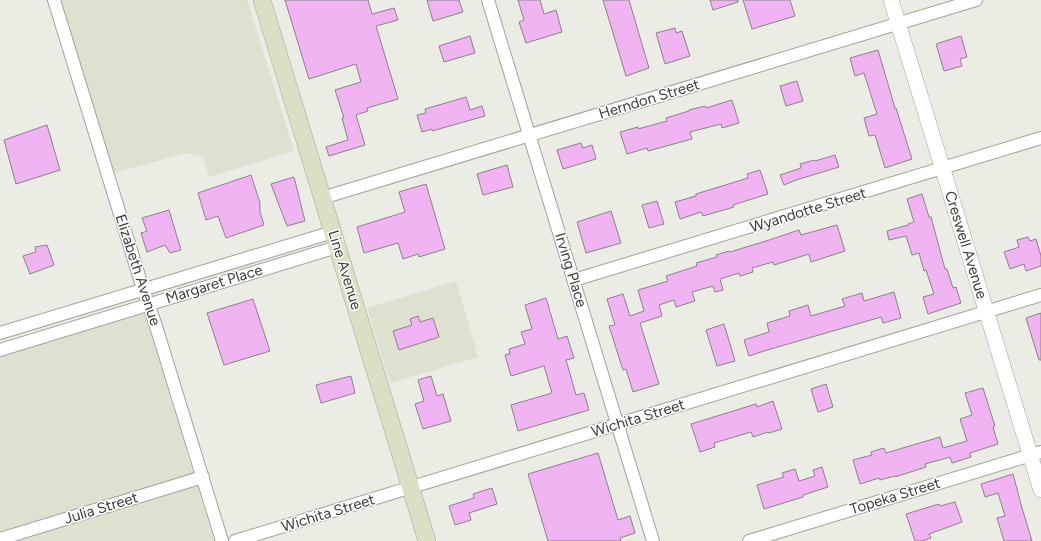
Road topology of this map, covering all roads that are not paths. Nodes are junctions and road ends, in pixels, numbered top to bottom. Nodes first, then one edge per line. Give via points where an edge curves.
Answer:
1 (54, 0) edge
2 (262, 0) edge
3 (488, 0) edge
4 (891, 0) edge
5 (976, 0) edge
6 (898, 23) junction
7 (529, 135) junction
8 (1041, 138) edge
9 (943, 168) junction
10 (322, 198) junction
11 (335, 239) junction
12 (574, 280) junction
13 (143, 289) junction
14 (1041, 295) edge
15 (149, 304) junction
16 (987, 312) junction
17 (0, 333) edge
18 (0, 350) edge
19 (618, 424) junction
20 (1036, 453) edge
21 (203, 477) junction
22 (411, 488) junction
23 (1041, 490) edge
24 (0, 539) edge
25 (222, 541) edge
26 (235, 541) edge
27 (427, 541) edge
28 (654, 541) edge
29 (749, 541) edge

1 - 13 street, Elizabeth Avenue
2 - 10 main road, Line Avenue
3 - 7 street, Irving Place
4 - 6 street, Creswell Avenue
5 - 6 street, Herndon Street
6 - 7 street, Herndon Street
6 - 9 street, Creswell Avenue
7 - 10 street, Herndon Street
7 - 12 street, Irving Place
8 - 9 street, Wyandotte Street
9 - 12 street, Wyandotte Street
9 - 16 street, Creswell Avenue
10 - 11 main road, Line Avenue
11 - 13 street, Margaret Place
11 - 15 street, Margaret Place
11 - 22 main road, Line Avenue
12 - 19 street, Irving Place
13 - 15 street, Elizabeth Avenue
13 - 17 street, Margaret Place
14 - 16 street, Wichita Street
15 - 18 street, Margaret Place
15 - 21 street, Elizabeth Avenue
16 - 19 street, Wichita Street
16 - 20 street, Creswell Avenue
19 - 22 street, Wichita Street
19 - 28 street, Irving Place
20 - 23 street, Creswell Avenue
20 - 29 street, Topeka Street
21 - 24 street, Julia Street
21 - 25 street, Elizabeth Avenue
22 - 26 street, Wichita Street
22 - 27 main road, Line Avenue

